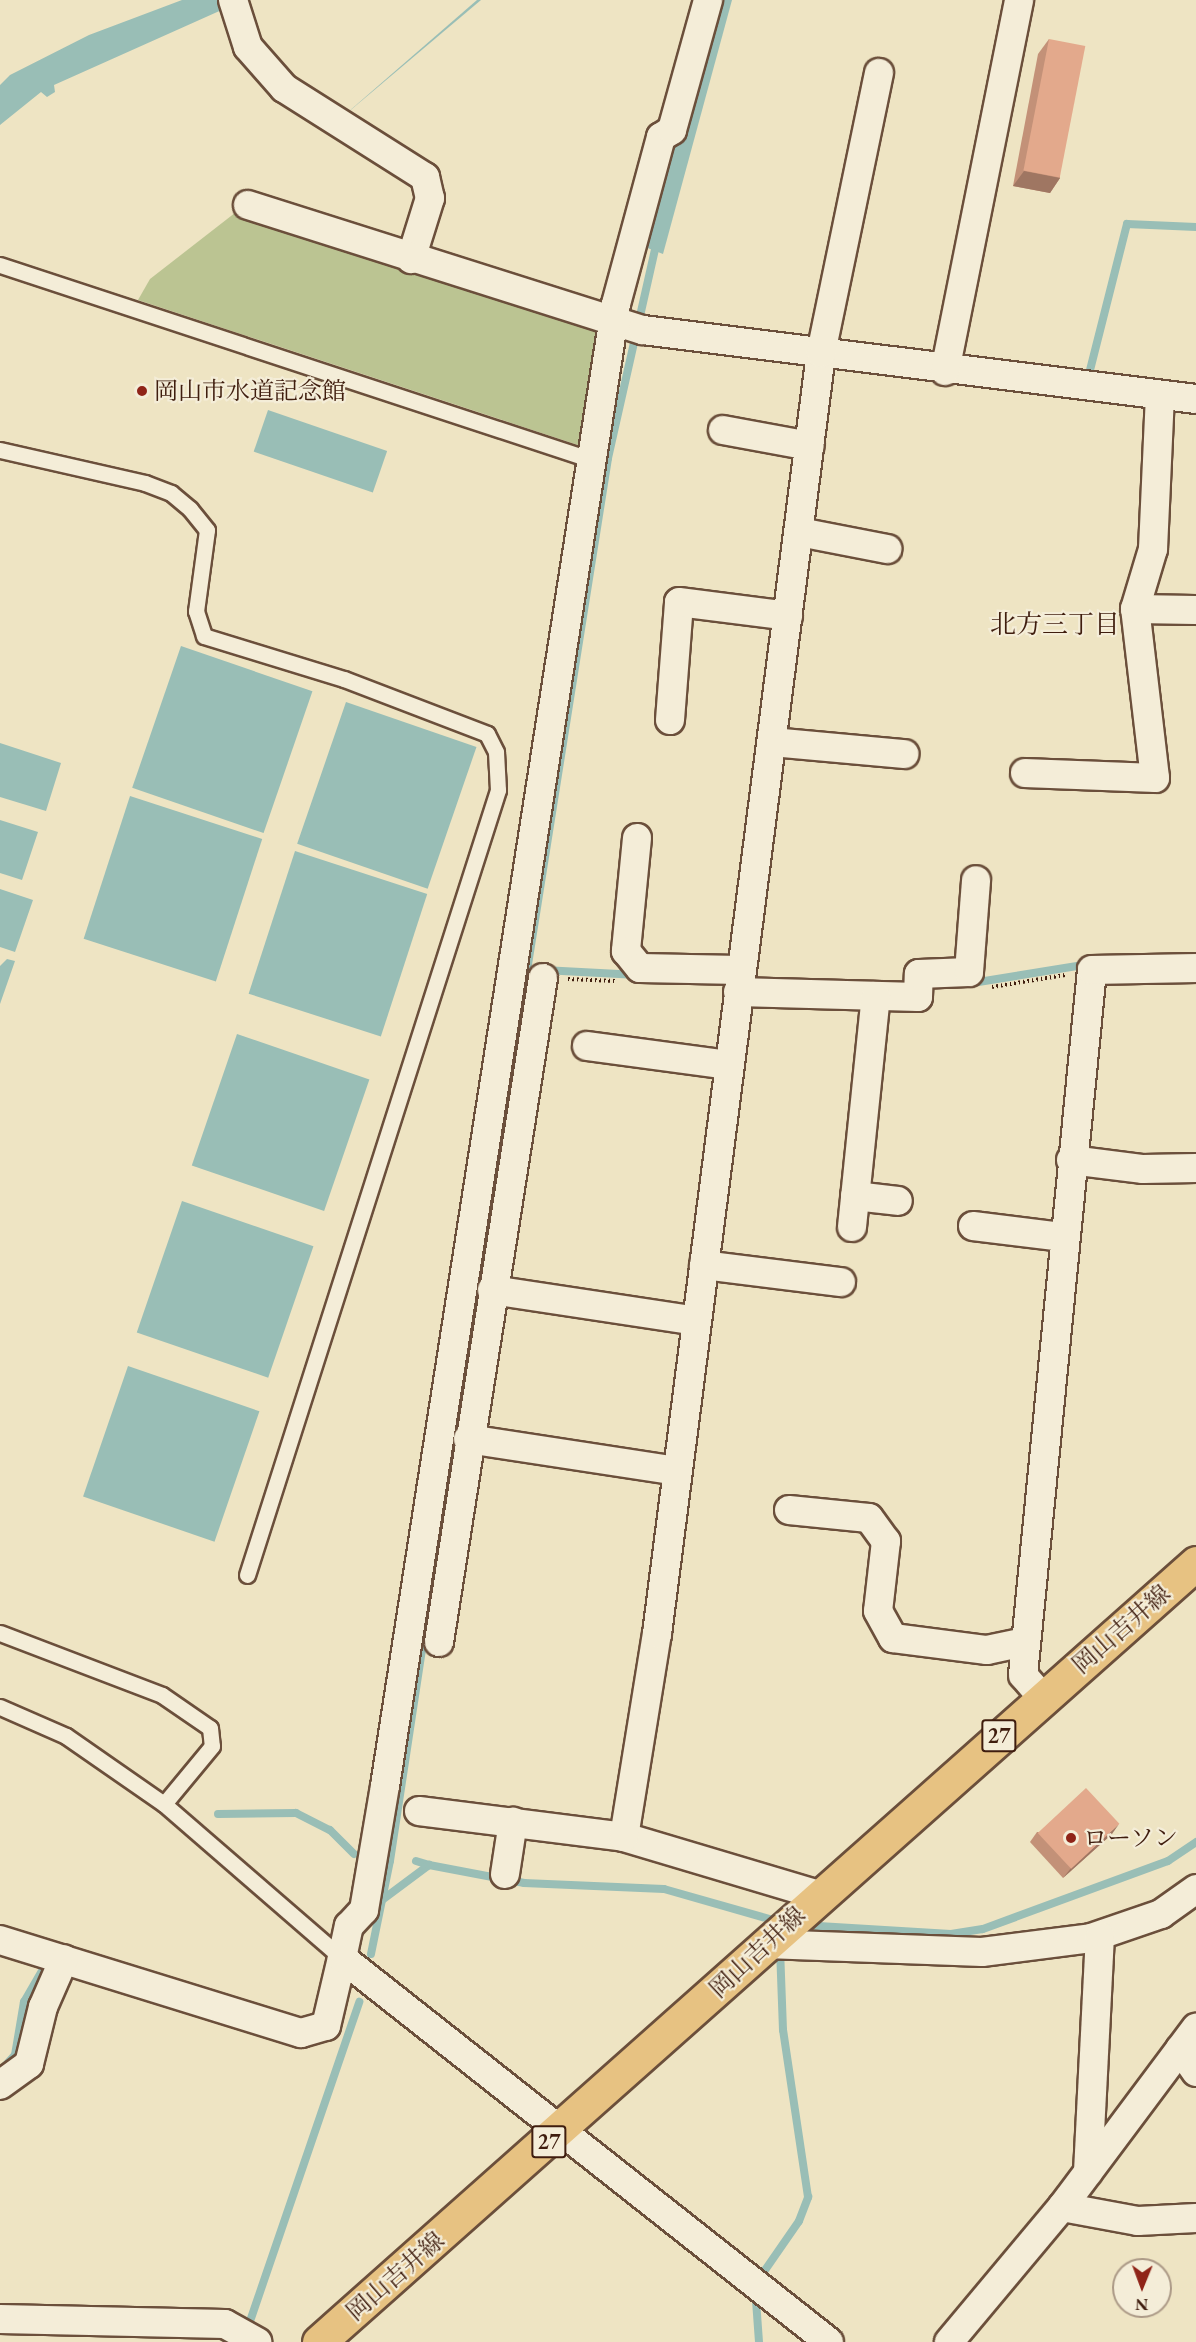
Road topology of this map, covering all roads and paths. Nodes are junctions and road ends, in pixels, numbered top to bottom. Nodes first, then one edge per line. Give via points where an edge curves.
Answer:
1 (708, 0) edge
2 (1019, 0) edge
3 (236, 6) edge
4 (879, 73) dead end
5 (248, 204) dead end
6 (411, 259) junction
7 (0, 265) edge
8 (627, 326) junction
9 (822, 345) junction
10 (946, 363) junction
11 (1160, 395) junction
12 (1196, 399) edge
13 (723, 430) dead end
14 (810, 446) junction
15 (0, 450) edge
16 (592, 460) junction
17 (799, 532) junction
18 (887, 549) dead end
19 (1136, 609) junction
20 (1196, 610) edge
21 (788, 616) junction
22 (670, 720) dead end
23 (772, 742) junction
24 (904, 754) dead end
25 (1024, 773) dead end
26 (637, 838) dead end
27 (975, 880) dead end
28 (1196, 968) edge
29 (1092, 970) junction
30 (543, 978) dead end
31 (739, 981) junction
32 (983, 989) dead end
33 (876, 996) junction
34 (516, 1046) junction
35 (587, 1046) dead end
36 (729, 1065) junction
37 (1071, 1160) junction
38 (1196, 1168) edge
39 (855, 1196) junction
40 (898, 1201) dead end
41 (972, 1226) dead end
42 (852, 1227) dead end
43 (1063, 1237) junction
44 (704, 1265) junction
45 (841, 1282) dead end
46 (492, 1290) junction
47 (696, 1321) junction
48 (468, 1439) junction
49 (677, 1470) junction
50 (789, 1510) dead end
51 (1196, 1563) edge
52 (247, 1575) dead end
53 (0, 1633) edge
54 (439, 1642) dead end
55 (1025, 1642) junction
56 (1043, 1698) junction
57 (0, 1707) edge
58 (164, 1804) junction
59 (419, 1810) dead end
60 (513, 1822) junction
61 (624, 1837) junction
62 (505, 1874) dead end
63 (1196, 1888) edge
64 (811, 1903) junction
65 (1100, 1936) junction
66 (0, 1940) edge
67 (775, 1942) junction
68 (342, 1958) junction
69 (64, 1959) junction
70 (1191, 2050) edge
71 (0, 2085) edge
72 (560, 2133) junction
73 (1088, 2172) junction
74 (1062, 2207) junction
75 (1196, 2218) edge
76 (0, 2319) edge
77 (248, 2336) edge
78 (320, 2342) edge
79 (829, 2342) edge
80 (949, 2342) edge

1 - 8 street via 672,130 661,137
2 - 10 street
3 - 6 street via 248,47 284,88 425,177 430,198
4 - 9 street
5 - 6 street
6 - 8 street
7 - 16 lane
8 - 9 street
8 - 16 street
9 - 10 street
9 - 14 street
10 - 11 street
11 - 12 street
11 - 19 street via 1152,549
13 - 14 street
14 - 17 street
15 - 52 lane via 145,483 171,493 190,509 207,530 196,611 204,636 344,679 487,734 496,752 498,790
16 - 34 street
17 - 18 street
17 - 21 street
19 - 20 street
19 - 25 street via 1155,778
21 - 22 street via 679,602
21 - 23 street
23 - 24 street
23 - 31 street
26 - 31 street via 626,951 640,968
27 - 33 street via 969,972 920,974 918,997
28 - 29 street
29 - 32 path
29 - 37 street
30 - 34 street
31 - 33 street
31 - 36 street
33 - 39 street
34 - 46 street
34 - 68 street via 366,1898 349,1926
35 - 36 street
36 - 44 street
37 - 38 street via 1143,1169
37 - 43 street
39 - 40 street
39 - 42 street
41 - 43 street
43 - 55 street
44 - 45 street
44 - 47 street
46 - 47 street
46 - 48 street
47 - 49 street
48 - 49 street
48 - 54 street
49 - 61 street
50 - 55 street via 869,1518 886,1541 878,1611 893,1638 987,1650
51 - 56 main road, 岡山吉井線 / 27
53 - 58 lane via 162,1695 210,1728 212,1746
55 - 56 street via 1023,1675
56 - 64 main road, 岡山吉井線 / 27
57 - 58 lane via 66,1736
58 - 68 lane
59 - 60 street
60 - 61 street
60 - 62 street
61 - 64 street
63 - 65 street via 1161,1914
64 - 67 main road, 岡山吉井線 / 27
65 - 67 street via 982,1952
65 - 73 street
66 - 69 street
67 - 72 main road, 岡山吉井線 / 27
68 - 69 street via 326,2026 301,2033
68 - 72 street
69 - 71 street via 43,2007 29,2064
70 - 73 street
72 - 78 main road, 岡山吉井線 / 27
72 - 79 street via 724,2255 758,2288
73 - 74 street
74 - 75 street via 1138,2221
74 - 80 street
76 - 77 street

